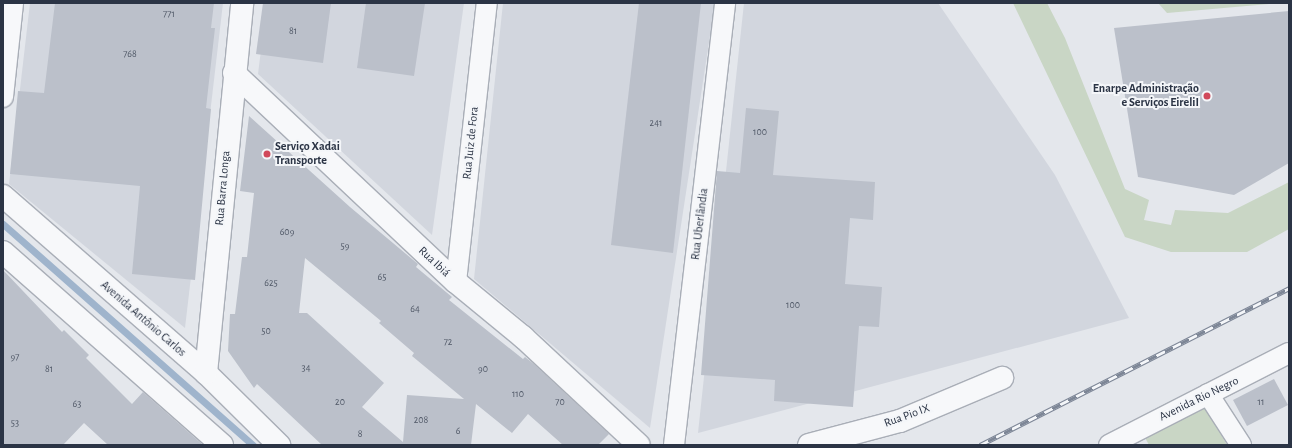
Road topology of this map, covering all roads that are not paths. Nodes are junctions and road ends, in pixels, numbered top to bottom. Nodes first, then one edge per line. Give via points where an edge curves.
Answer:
1 (13, 3) edge
2 (242, 3) edge
3 (487, 3) edge
4 (725, 3) edge
5 (234, 73) junction
6 (3, 97) edge
7 (3, 196) edge
8 (3, 252) edge
9 (456, 282) junction
10 (1289, 353) edge
11 (206, 373) junction
12 (1002, 378) dead end
13 (1208, 394) junction
14 (1135, 439) edge
15 (222, 445) edge
16 (279, 445) edge
17 (639, 445) edge
18 (674, 445) edge
19 (809, 445) edge
20 (1109, 445) edge
21 (1241, 445) edge

1 - 6 street
2 - 5 street, Rua Barra Longa
3 - 9 street, Rua Juiz de Fora
4 - 18 street, Rua Uberlândia
5 - 9 street, Rua Ibiá
5 - 11 street, Rua Barra Longa
7 - 11 street, Avenida Antônio Carlos
8 - 15 street
9 - 17 street, Rua Ibiá via 523,337
10 - 13 street, Avenida Rio Negro
11 - 16 street, Avenida Antônio Carlos
12 - 19 street, Rua Pio IX via 900,421
13 - 14 street, Avenida Rio Negro
13 - 21 street
14 - 20 street, Avenida Rio Negro

